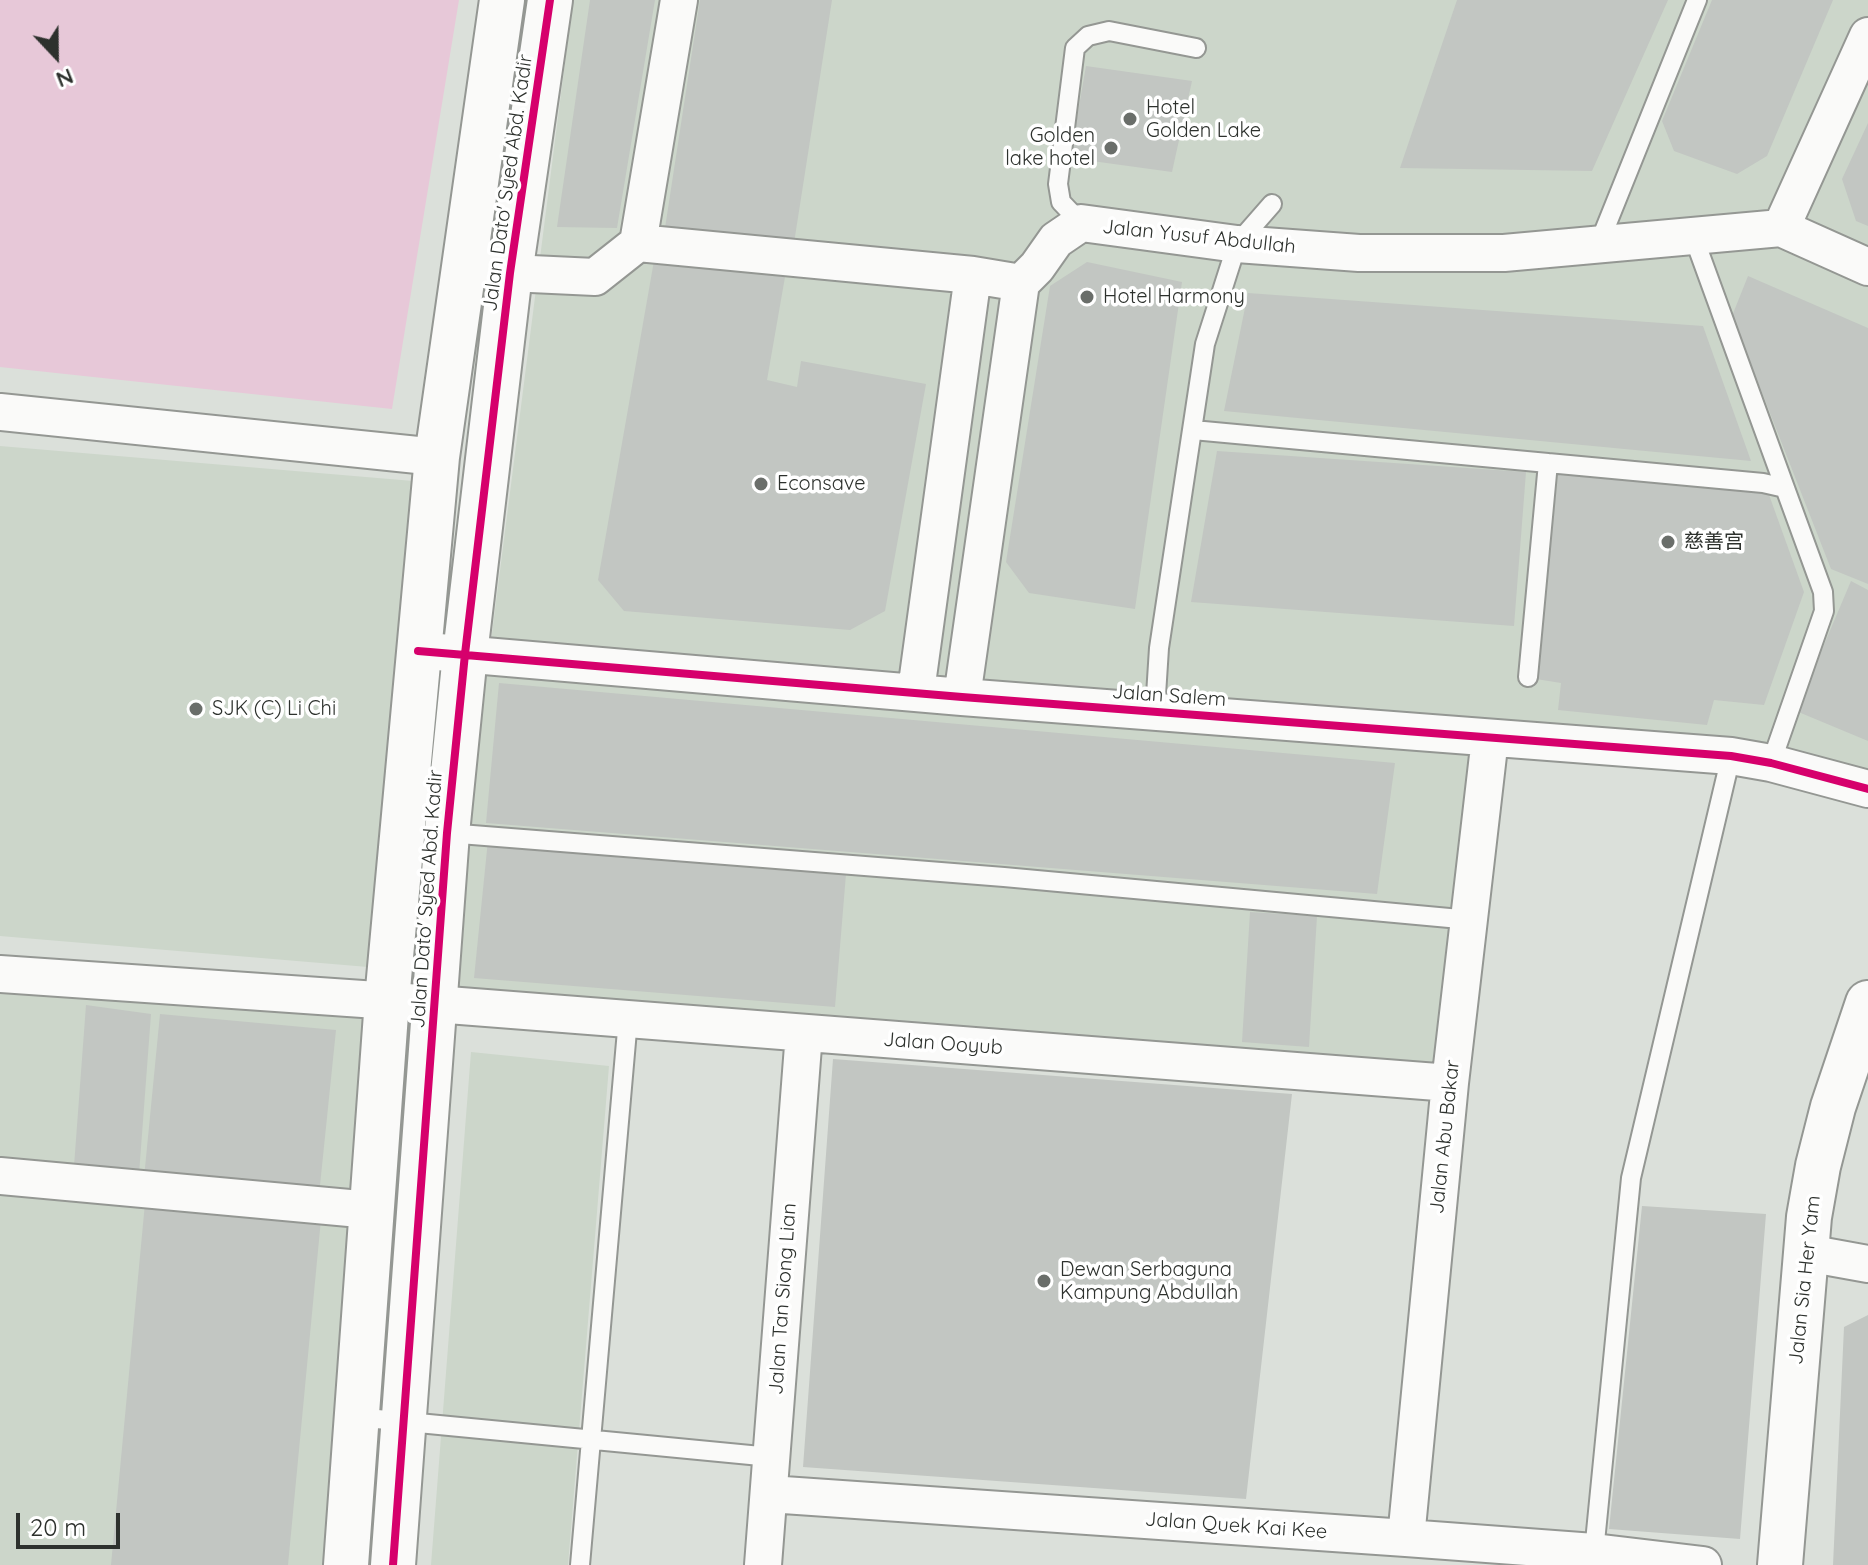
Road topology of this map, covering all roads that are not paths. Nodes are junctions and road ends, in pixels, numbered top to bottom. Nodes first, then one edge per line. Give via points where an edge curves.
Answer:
1 (502, 0) edge
2 (550, 0) edge
3 (679, 0) edge
4 (1697, 0) edge
5 (1868, 36) edge
6 (1196, 48) dead end
7 (1272, 204) dead end
8 (1081, 223) junction
9 (1781, 228) junction
10 (1694, 238) junction
11 (638, 243) junction
12 (1237, 244) junction
13 (1598, 246) junction
14 (464, 267) junction
15 (1868, 267) edge
16 (510, 273) junction
17 (973, 275) junction
18 (1021, 283) junction
19 (0, 412) edge
20 (1193, 430) junction
21 (437, 457) junction
22 (1548, 463) junction
23 (1785, 488) junction
24 (418, 651) junction
25 (465, 654) junction
26 (1528, 677) dead end
27 (916, 691) junction
28 (962, 697) junction
29 (1155, 711) junction
30 (1490, 738) junction
31 (1731, 756) junction
32 (1771, 763) junction
33 (1868, 789) edge
34 (447, 833) junction
35 (1471, 920) junction
36 (0, 974) edge
37 (387, 1000) junction
38 (1868, 1003) edge
39 (435, 1004) junction
40 (628, 1019) junction
41 (804, 1033) junction
42 (1450, 1083) junction
43 (0, 1176) edge
44 (371, 1210) junction
45 (1807, 1253) junction
46 (1868, 1264) edge
47 (356, 1416) junction
48 (404, 1422) junction
49 (592, 1440) junction
50 (771, 1457) junction
51 (769, 1494) junction
52 (1406, 1538) junction
53 (1594, 1552) junction
54 (346, 1565) edge
55 (393, 1565) edge
56 (580, 1565) edge
57 (763, 1565) edge
58 (1703, 1565) edge
59 (1780, 1565) edge

1 - 14 street, Jalan Dato' Syed Abd. Kadir
2 - 16 street, Jalan Dato' Syed Abd. Kadir
3 - 11 street
4 - 13 lane
5 - 9 street
6 - 8 lane via 1109,31 1088,36 1075,48 1058,184 1061,202
7 - 12 lane
8 - 12 street, Jalan Yusuf Abdullah
8 - 18 street, Jalan Yusuf Abdullah via 1056,240
9 - 10 street, Jalan Yusuf Abdullah
9 - 15 street
10 - 13 street, Jalan Yusuf Abdullah
10 - 23 lane
11 - 16 street via 595,277
11 - 17 street
12 - 13 street, Jalan Yusuf Abdullah via 1359,253
12 - 20 lane via 1205,344
14 - 16 street
14 - 21 street, Jalan Dato' Syed Abd. Kadir
16 - 25 street, Jalan Dato' Syed Abd. Kadir
17 - 18 street
17 - 27 street
18 - 28 street
19 - 21 street
20 - 22 lane
20 - 29 lane via 1159,648
21 - 24 street, Jalan Dato' Syed Abd. Kadir
22 - 23 lane
22 - 26 lane
23 - 32 lane via 1823,592 1824,611
24 - 25 street, Jalan Salem
24 - 37 street, Jalan Dato' Syed Abd. Kadir
25 - 27 street, Jalan Salem
25 - 34 street, Jalan Dato' Syed Abd. Kadir
27 - 28 street, Jalan Salem
28 - 29 street, Jalan Salem
29 - 30 street, Jalan Salem
30 - 31 street, Jalan Salem
30 - 35 street, Jalan Abu Bakar
31 - 32 street, Jalan Salem
31 - 53 lane via 1631,1178
32 - 33 street, Jalan Salem
34 - 35 lane
34 - 39 street, Jalan Dato' Syed Abd. Kadir
35 - 42 street, Jalan Abu Bakar
36 - 37 street
37 - 39 street, Jalan Dato' Syed Abd. Kadir
37 - 44 street, Jalan Dato' Syed Abd. Kadir
38 - 45 street, Jalan Sia Her Yam via 1818,1166
39 - 40 street, Jalan Ooyub
39 - 48 street, Jalan Dato' Syed Abd. Kadir
40 - 41 street, Jalan Ooyub
40 - 49 lane
41 - 42 street, Jalan Ooyub
41 - 50 street, Jalan Tan Siong Lian
42 - 52 street, Jalan Abu Bakar
43 - 44 street
44 - 47 street, Jalan Dato' Syed Abd. Kadir
45 - 46 street
45 - 59 street, Jalan Sia Her Yam
47 - 48 lane
47 - 54 street, Jalan Dato' Syed Abd. Kadir
48 - 49 lane
48 - 55 street, Jalan Dato' Syed Abd. Kadir
49 - 50 lane
49 - 56 lane
50 - 51 street, Jalan Tan Siong Lian
51 - 52 street, Jalan Quek Kai Kee
51 - 57 street, Jalan Tan Siong Lian
52 - 53 street, Jalan Quek Kai Kee
53 - 58 street, Jalan Quek Kai Kee

